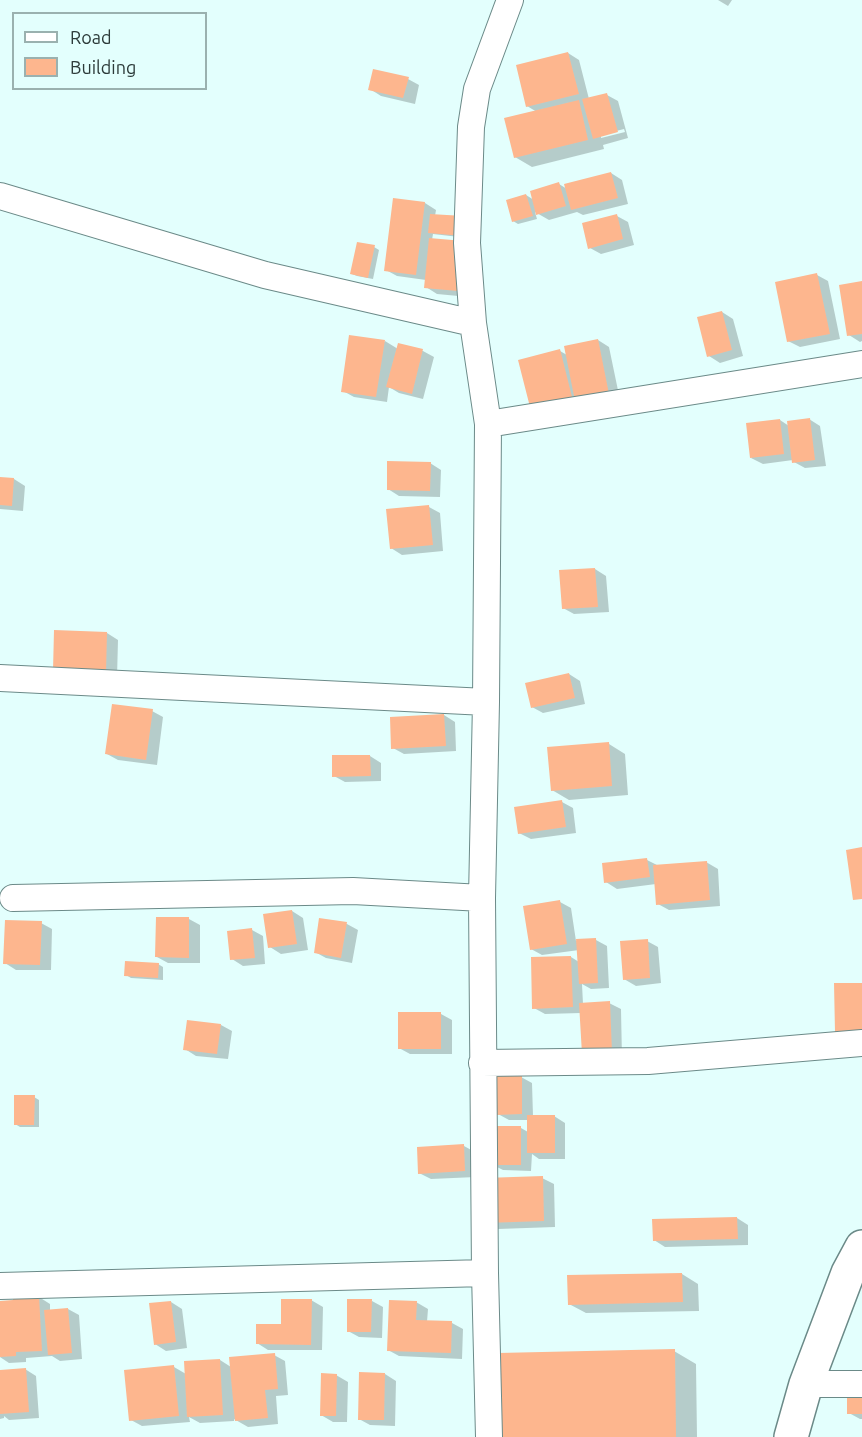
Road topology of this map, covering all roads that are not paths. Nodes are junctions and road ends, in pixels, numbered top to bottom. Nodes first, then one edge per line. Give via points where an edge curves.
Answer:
1 (510, 0) edge
2 (0, 196) edge
3 (473, 323) junction
4 (862, 364) edge
5 (488, 424) junction
6 (0, 678) edge
7 (486, 702) junction
8 (13, 898) dead end
9 (482, 898) junction
10 (862, 1043) edge
11 (482, 1063) junction
12 (862, 1247) edge
13 (484, 1273) junction
14 (0, 1286) edge
15 (806, 1384) junction
16 (862, 1384) edge
17 (489, 1437) edge
18 (791, 1437) edge

1 - 3 street via 477,89 471,127 467,243
2 - 3 street via 265,275
3 - 5 street
4 - 5 street
5 - 7 street
6 - 7 street
7 - 9 street
8 - 9 street via 353,891
9 - 11 street
10 - 11 street via 648,1061
11 - 13 street
12 - 15 highway
13 - 14 street
13 - 17 street
15 - 16 street
15 - 18 highway

